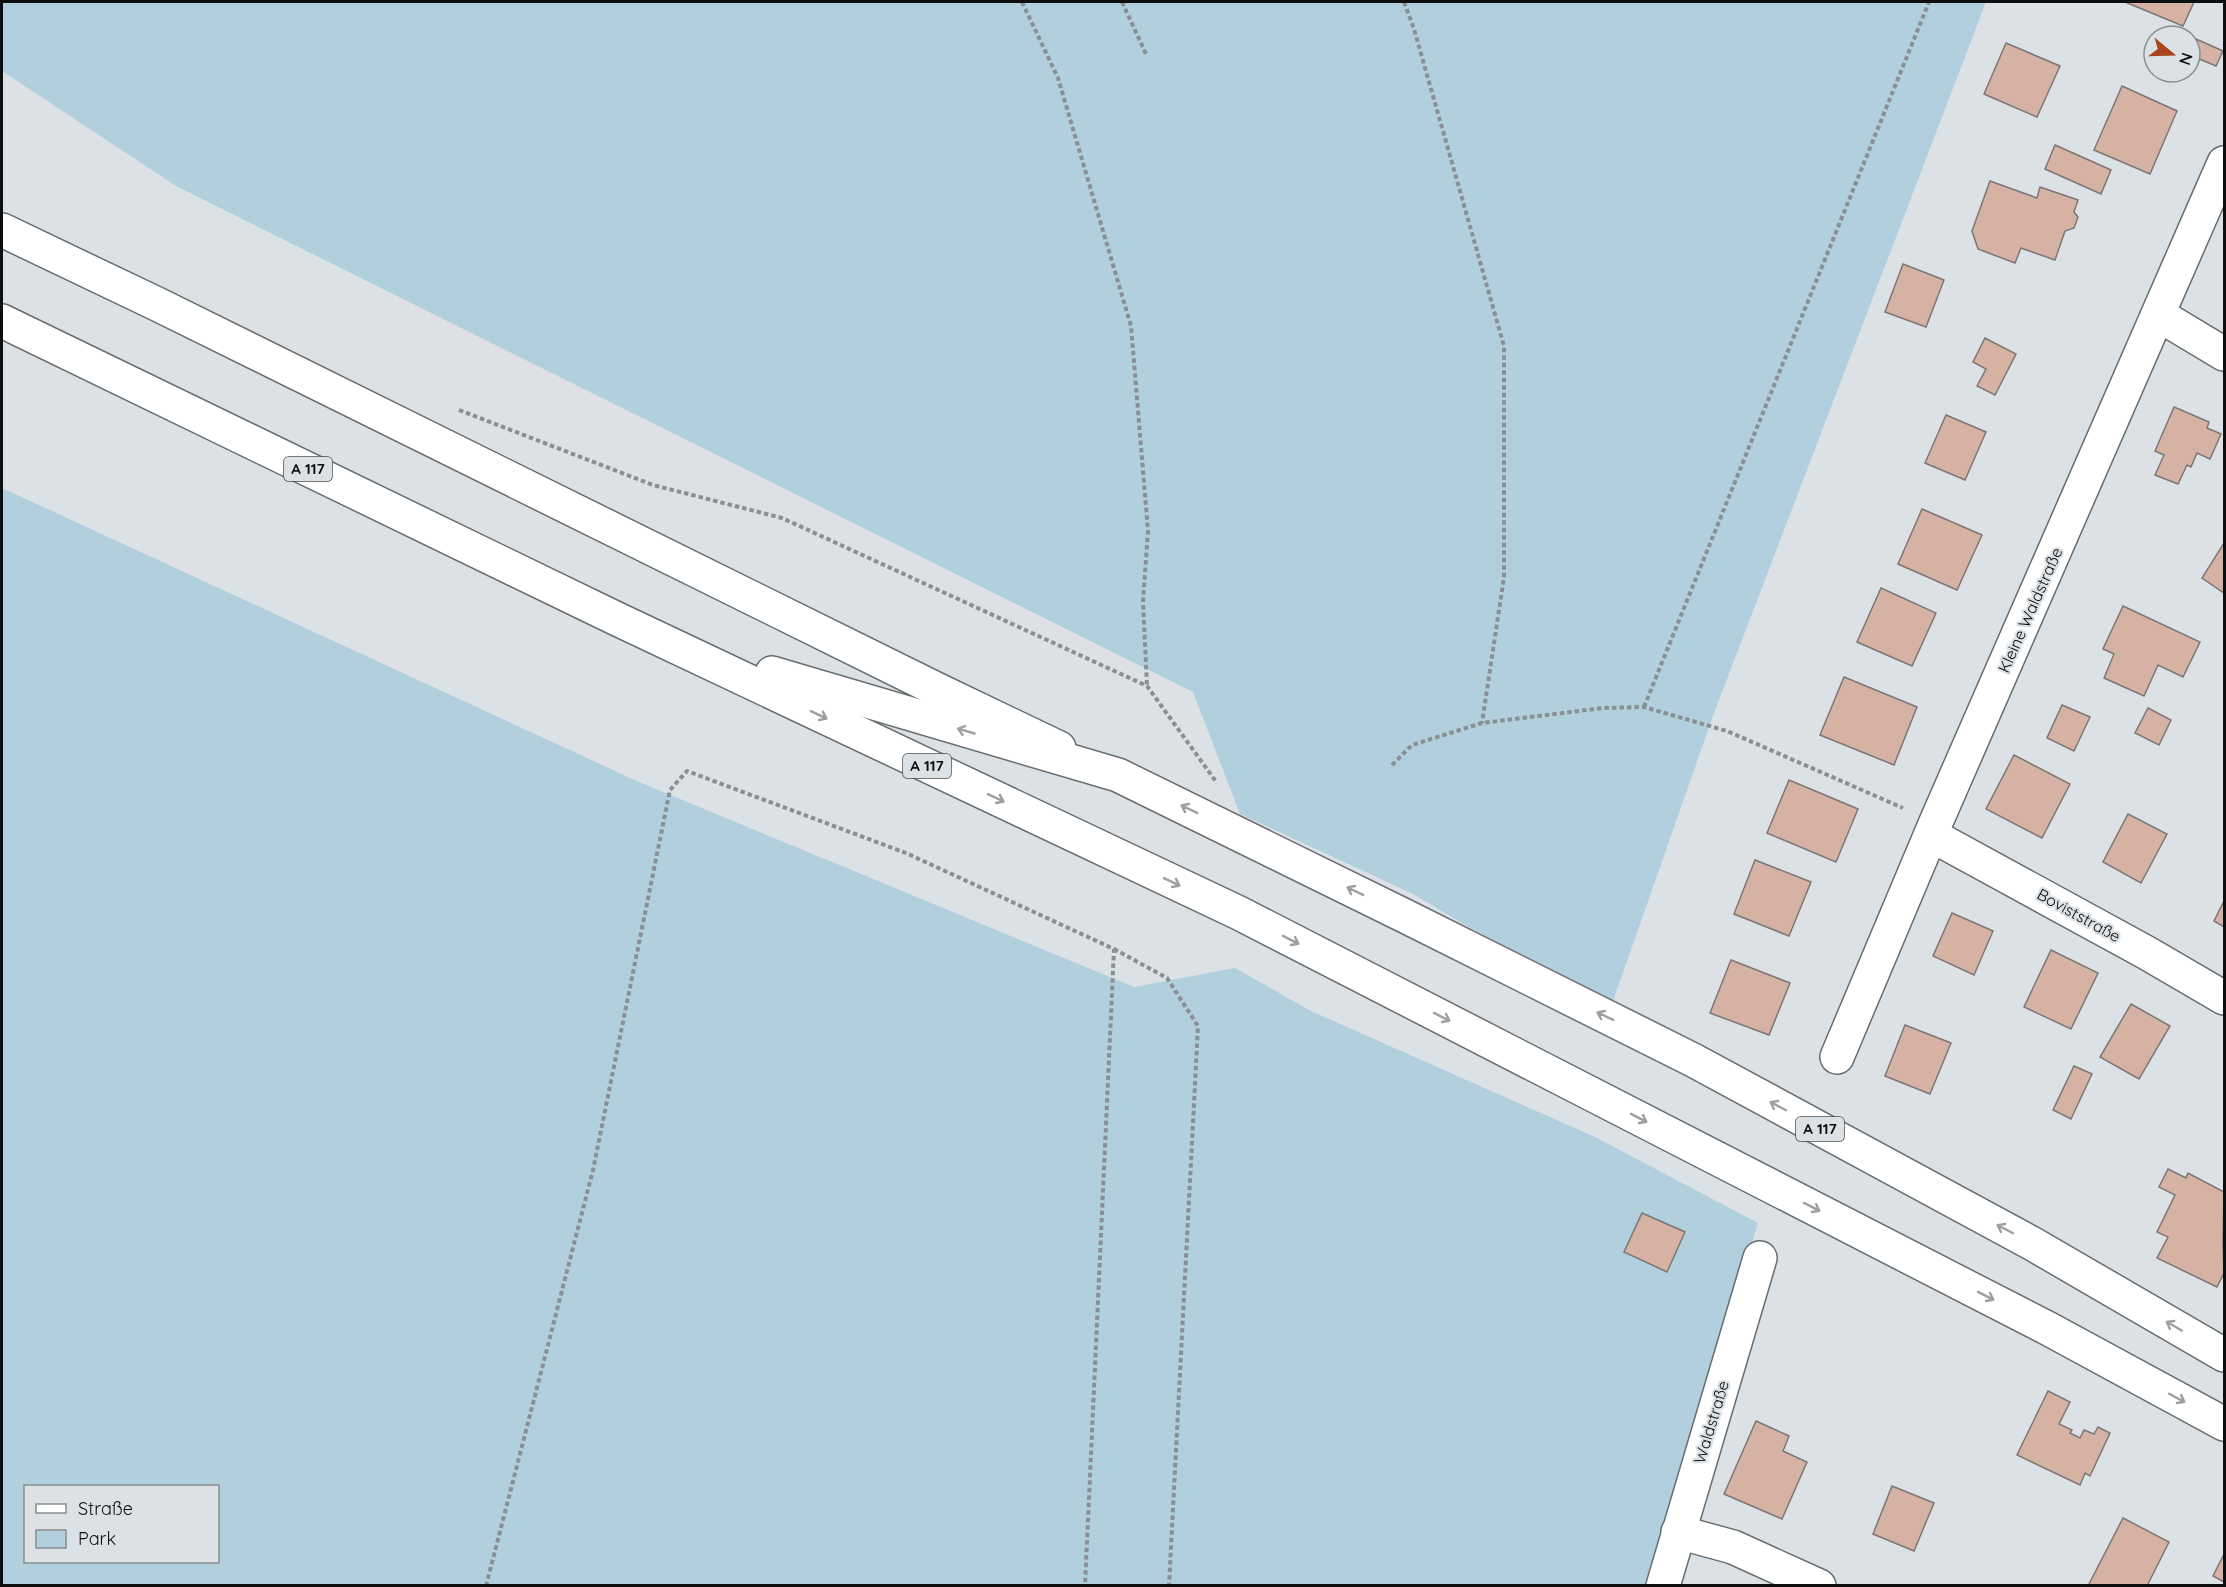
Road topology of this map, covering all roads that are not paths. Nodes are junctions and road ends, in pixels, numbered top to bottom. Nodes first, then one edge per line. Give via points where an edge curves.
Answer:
1 (2224, 163) edge
2 (2, 230) edge
3 (2159, 315) junction
4 (2, 321) edge
5 (2224, 354) edge
6 (615, 618) junction
7 (1118, 776) junction
8 (1934, 828) junction
9 (2224, 998) edge
10 (1837, 1057) dead end
11 (1760, 1258) dead end
12 (2224, 1355) edge
13 (2224, 1424) edge
14 (1678, 1532) junction
15 (1664, 1586) edge
16 (1819, 1586) edge

1 - 3 main road, Kleine Waldstraße
2 - 7 main road
3 - 5 main road
3 - 8 main road, Kleine Waldstraße
4 - 6 main road, A 117
7 -> 6 main road, A 117 via 803,684
6 -> 13 main road, A 117 via 1239,914 2049,1329
12 -> 7 main road, A 117 via 2033,1244 1694,1060
8 - 9 main road, Boviststraße
8 - 10 main road, Kleine Waldstraße
11 - 14 main road, Waldstraße
14 - 15 main road, Waldstraße
14 - 16 main road via 1733,1547

